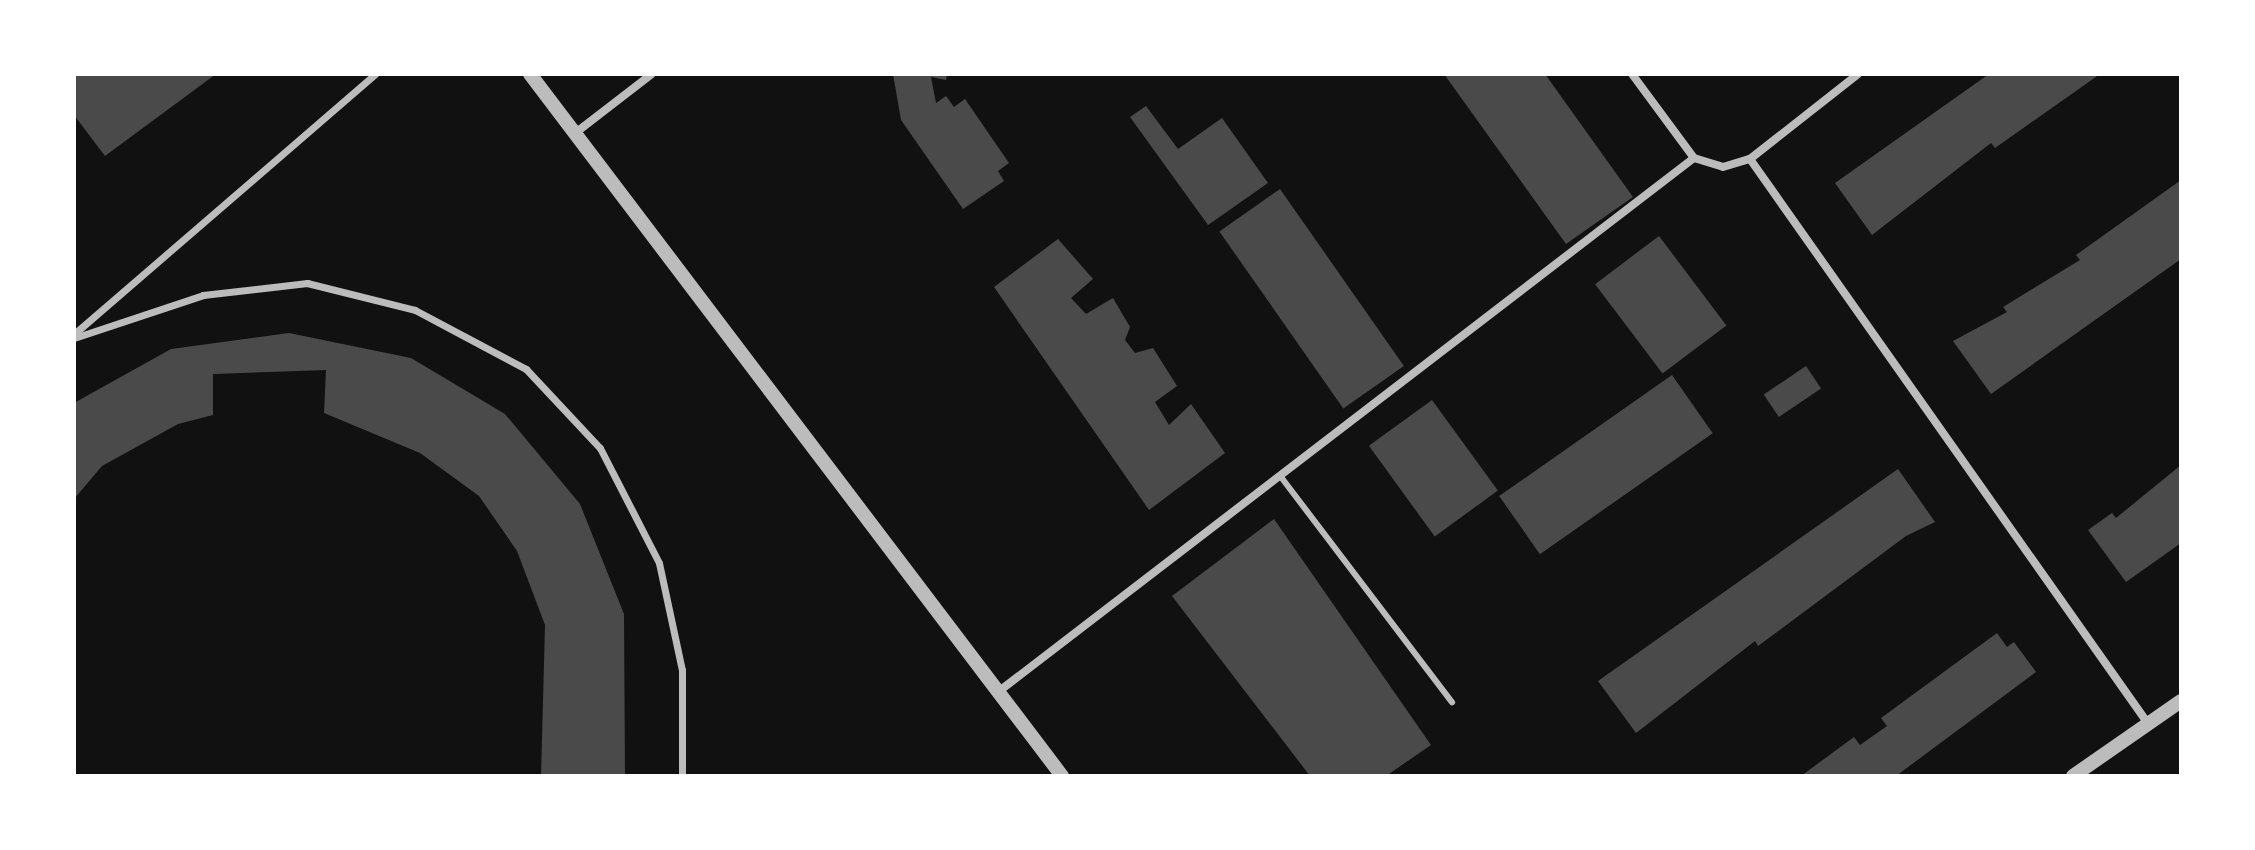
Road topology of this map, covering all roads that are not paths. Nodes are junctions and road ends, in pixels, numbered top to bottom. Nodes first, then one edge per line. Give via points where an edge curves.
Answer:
1 (375, 74) edge
2 (530, 74) edge
3 (652, 74) edge
4 (1632, 74) edge
5 (1858, 74) edge
6 (574, 134) junction
7 (1694, 158) junction
8 (1750, 159) junction
9 (74, 336) edge
10 (1281, 477) junction
11 (998, 692) junction
12 (2181, 701) edge
13 (1452, 702) dead end
14 (2149, 725) junction
15 (682, 776) edge
16 (1062, 776) edge
17 (2073, 776) edge

1 - 9 street
2 - 6 street
3 - 6 street
4 - 7 street
5 - 8 street
6 - 11 street
7 - 8 street via 1723,167
7 - 10 street
8 - 14 street
9 - 15 street via 203,295 307,283 415,310 526,369 600,448 659,563 682,670
10 - 11 street
10 - 13 lane
11 - 16 street
12 - 14 street
14 - 17 street

